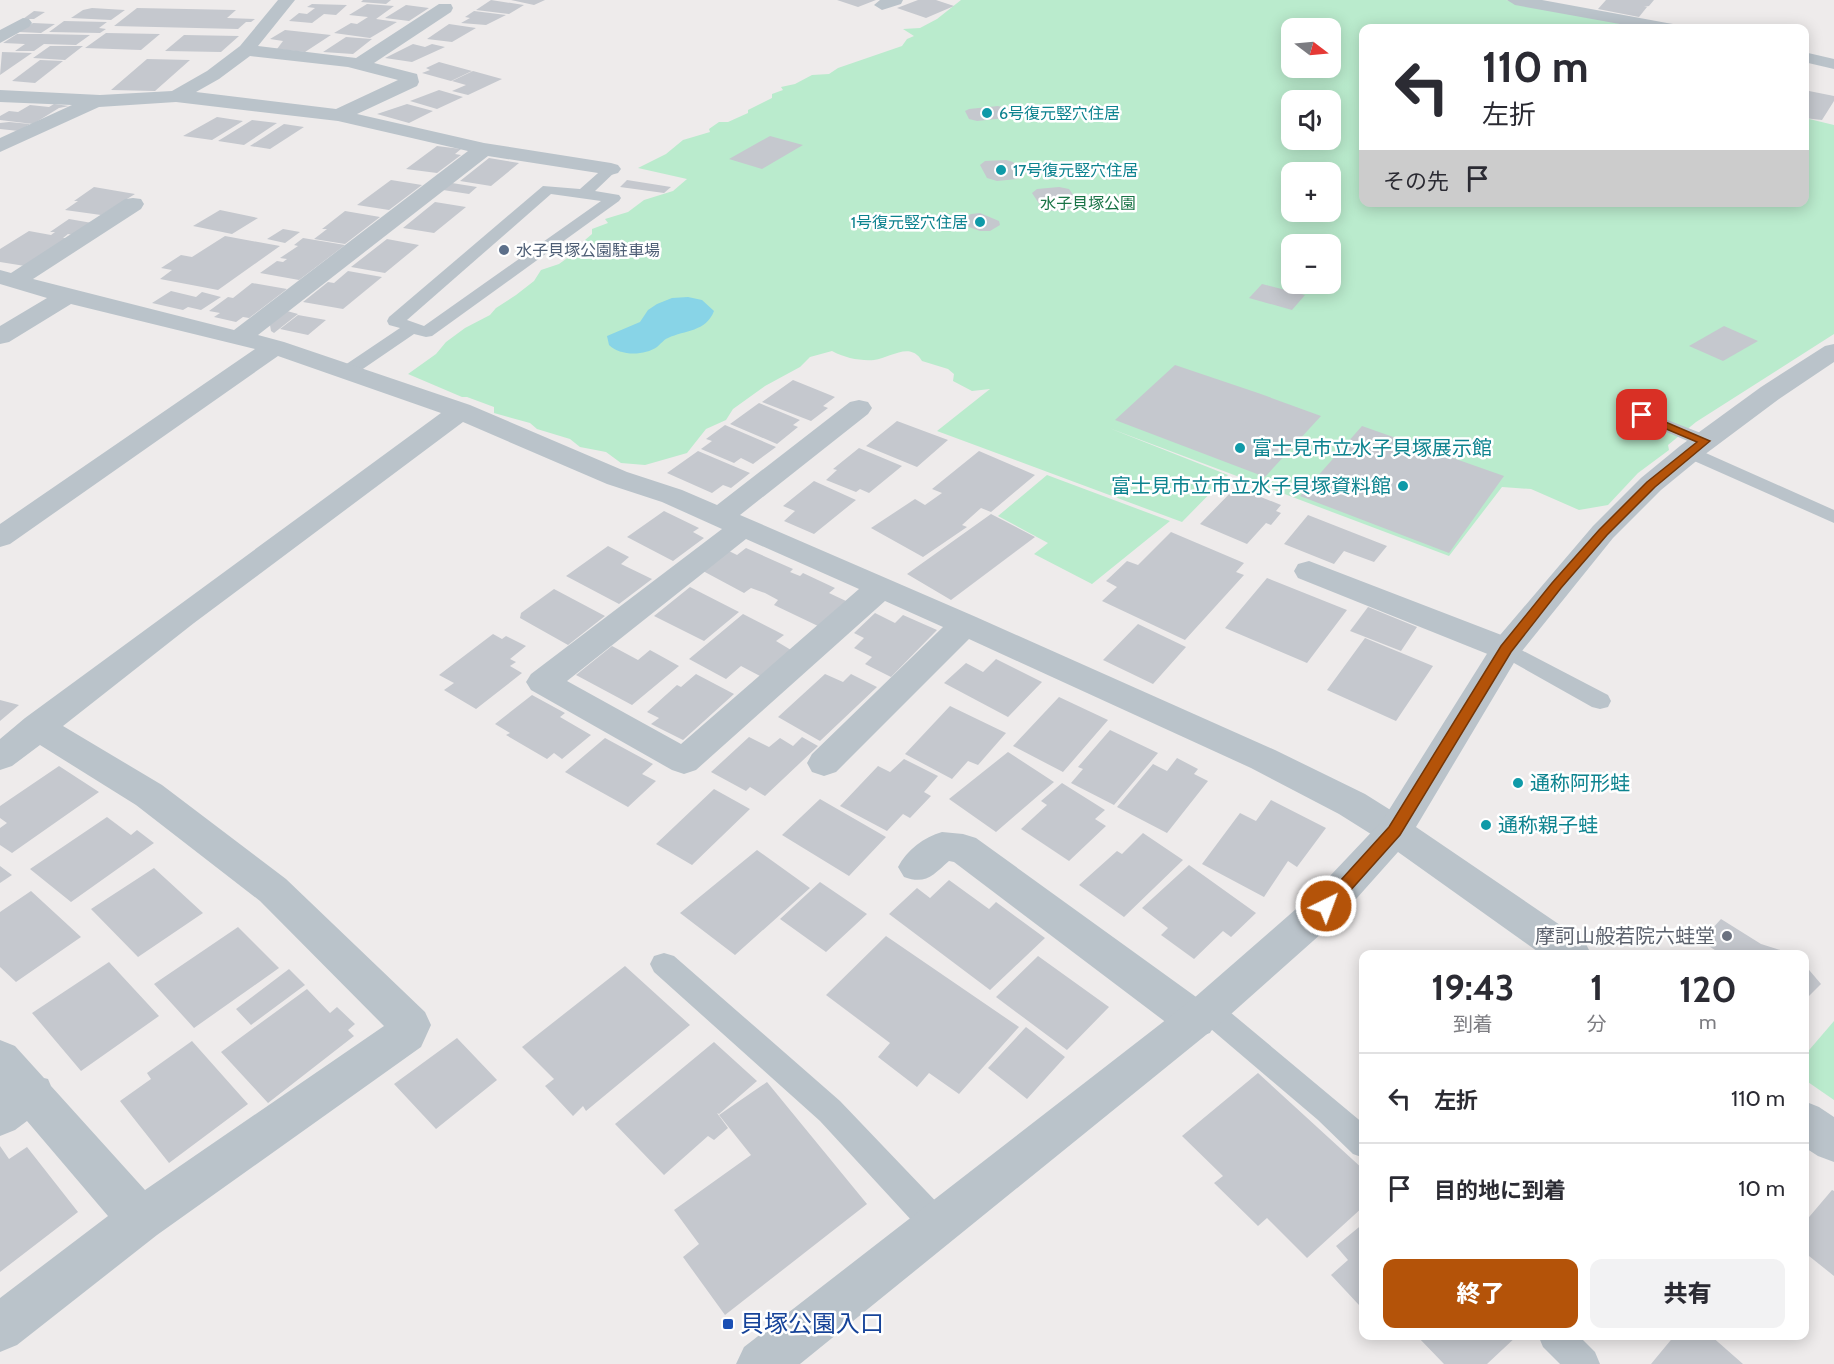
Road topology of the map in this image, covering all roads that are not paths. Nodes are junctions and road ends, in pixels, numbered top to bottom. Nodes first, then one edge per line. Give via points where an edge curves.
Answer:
1 (287, 0) edge
2 (1515, 0) edge
3 (445, 8) dead end
4 (23, 23) dead end
5 (1644, 24) edge
6 (0, 38) edge
7 (246, 50) junction
8 (1809, 58) edge
9 (360, 64) junction
10 (1834, 64) edge
11 (0, 96) edge
12 (176, 96) junction
13 (100, 101) junction
14 (338, 116) junction
15 (0, 146) edge
16 (484, 148) junction
17 (611, 169) joint
18 (583, 194) junction
19 (133, 204) dead end
20 (7, 279) edge
21 (67, 296) junction
22 (413, 327) junction
23 (0, 337) edge
24 (239, 338) junction
25 (275, 347) junction
26 (1834, 351) edge
27 (348, 371) junction
28 (859, 408) dead end
29 (461, 411) junction
30 (1642, 415) dead end
31 (1697, 446) junction
32 (1834, 517) edge
33 (731, 522) junction
34 (0, 538) edge
35 (1309, 571) dead end
36 (881, 587) junction
37 (965, 624) junction
38 (1506, 649) junction
39 (1600, 700) dead end
40 (37, 727) junction
41 (0, 757) edge
42 (824, 763) dead end
43 (1395, 831) junction
44 (917, 867) dead end
45 (1564, 950) edge
46 (663, 964) dead end
47 (1201, 1015) junction
48 (0, 1059) edge
49 (16, 1105) edge
50 (1809, 1124) edge
51 (1359, 1139) edge
52 (1834, 1142) edge
53 (141, 1219) junction
54 (936, 1224) junction
55 (0, 1328) edge
56 (1560, 1340) edge
57 (761, 1364) edge
58 (1583, 1364) edge

1 - 7 street
2 - 5 street
3 - 9 street
4 - 6 street
7 - 9 street
7 - 12 street
8 - 10 street
9 - 14 street via 410,78 410,82
11 - 13 street
12 - 13 street
12 - 14 street
13 - 15 street
14 - 16 street
16 - 17 street
16 - 24 street
17 - 18 lane
18 - 22 lane via 548,189 395,321
18 - 22 lane via 614,198 426,332
19 - 20 street
20 - 21 street
21 - 23 street
21 - 24 street
22 - 27 lane
24 - 25 street
25 - 27 street
25 - 34 street
26 - 31 street
27 - 29 street
28 - 33 street
29 - 33 street
29 - 40 street
30 - 31 lane
31 - 32 lane
31 - 38 street via 1651,484 1603,532
33 - 36 street
33 - 36 street via 543,682 684,761
35 - 38 street
36 - 37 street
37 - 42 street
37 - 43 street via 1263,759 1352,804
38 - 39 lane
38 - 43 street
40 - 41 street
40 - 53 street via 149,795 273,890 410,1025 406,1034
43 - 45 street
43 - 47 street via 1326,906
44 - 47 street via 942,846 963,848
46 - 54 lane via 830,1111
47 - 51 lane via 1328,1110
47 - 54 street
48 - 49 street
49 - 53 street
50 - 52 street
53 - 55 street
54 - 57 street
56 - 58 lane

